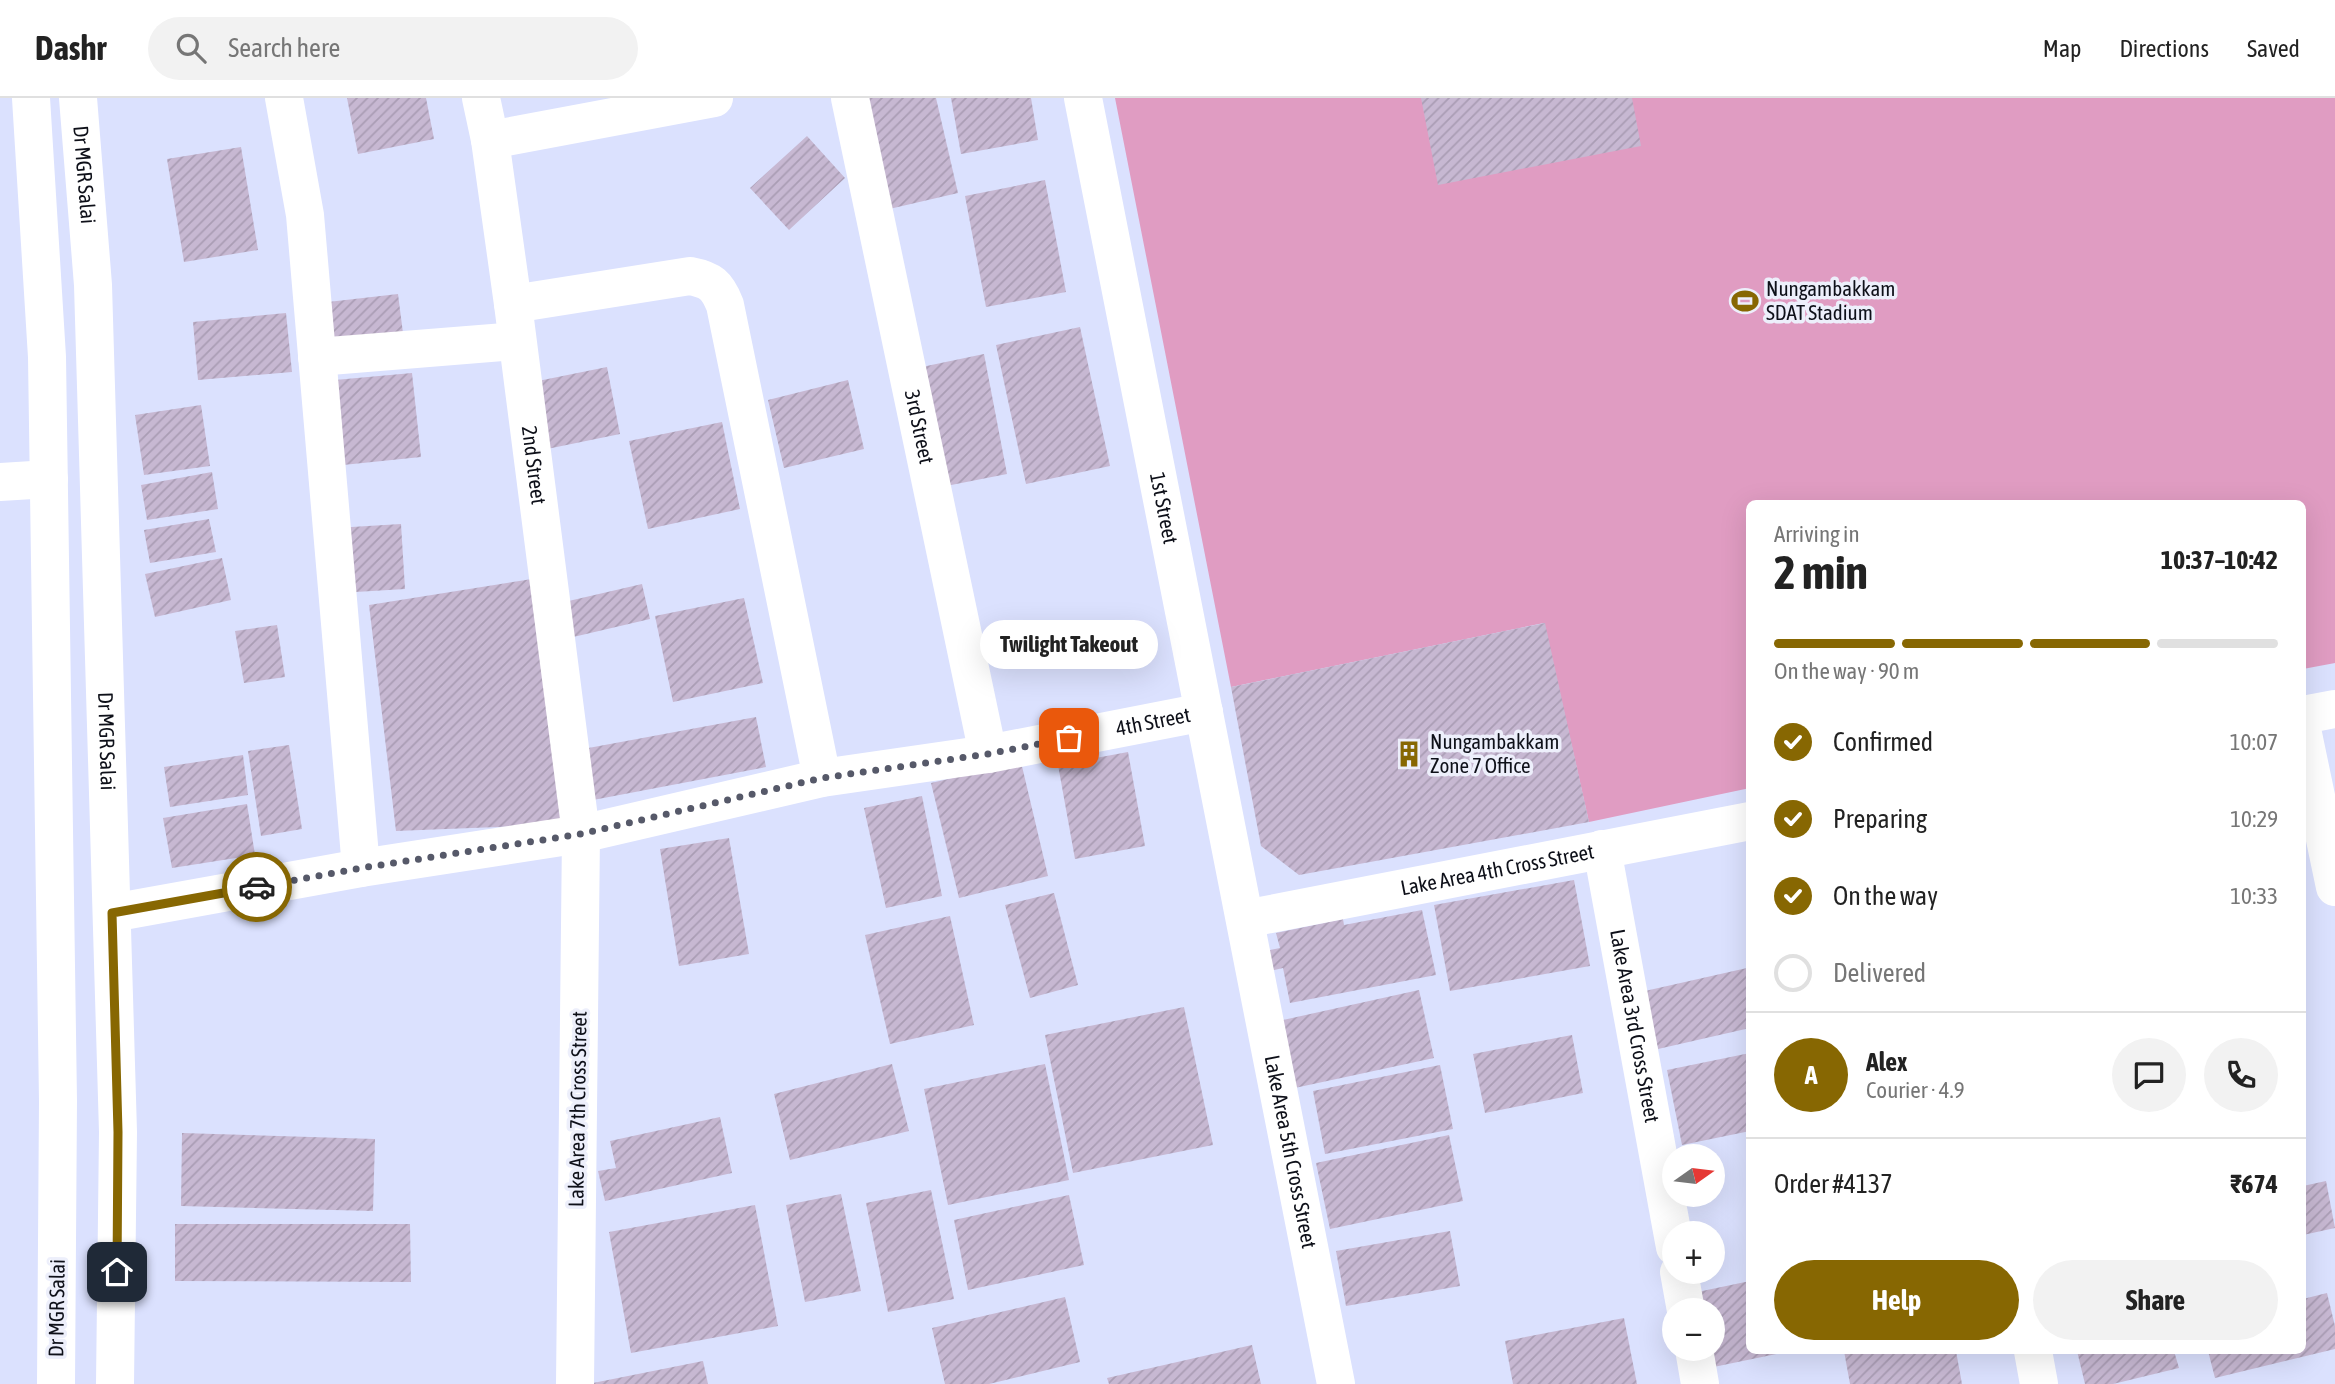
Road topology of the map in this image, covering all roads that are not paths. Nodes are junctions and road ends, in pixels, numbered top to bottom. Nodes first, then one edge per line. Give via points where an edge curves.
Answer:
1 (31, 98) edge
2 (78, 98) edge
3 (284, 98) edge
4 (481, 98) edge
5 (714, 98) edge
6 (850, 98) edge
7 (1083, 98) edge
8 (490, 140) junction
9 (513, 304) junction
10 (517, 341) junction
11 (317, 357) junction
12 (49, 479) junction
13 (0, 482) edge
14 (2335, 709) edge
15 (1204, 712) junction
16 (2306, 714) edge
17 (2306, 748) edge
18 (988, 754) junction
19 (822, 778) junction
20 (1746, 822) edge
21 (581, 834) junction
22 (1602, 849) junction
23 (361, 868) junction
24 (2335, 887) edge
25 (112, 913) junction
26 (1245, 919) junction
27 (1670, 1221) edge
28 (2034, 1354) edge
29 (1695, 1361) edge
30 (56, 1384) edge
31 (115, 1384) edge
32 (576, 1384) edge
33 (1336, 1384) edge
34 (1700, 1384) edge
35 (2039, 1384) edge

1 - 12 street, Dr MGR Salai via 47,357
2 - 25 street, Dr MGR Salai via 93,285
3 - 11 street via 305,215
4 - 8 street, 2nd Street
5 - 8 street
6 - 18 street, 3rd Street
7 - 15 street, 1st Street
8 - 9 street, 2nd Street
9 - 10 street, 2nd Street
9 - 19 street via 690,276 719,288
10 - 11 street
10 - 21 street, 2nd Street
11 - 23 street
12 - 13 street
12 - 30 street, Dr MGR Salai via 58,1101
14 - 16 street
15 - 18 street, 4th Street
15 - 26 street, 1st Street
17 - 24 street
18 - 19 street, 4th Street
19 - 21 street, 4th Street
20 - 22 street, Lake Area 4th Cross Street
21 - 23 street, 4th Street
21 - 32 street, Lake Area 7th Cross Street
22 - 26 street, Lake Area 4th Cross Street
22 - 27 street, Lake Area 3rd Cross Street
23 - 25 street, 4th Street
25 - 31 street, Dr MGR Salai via 118,1132
26 - 33 street, Lake Area 5th Cross Street
28 - 35 street
29 - 34 street

